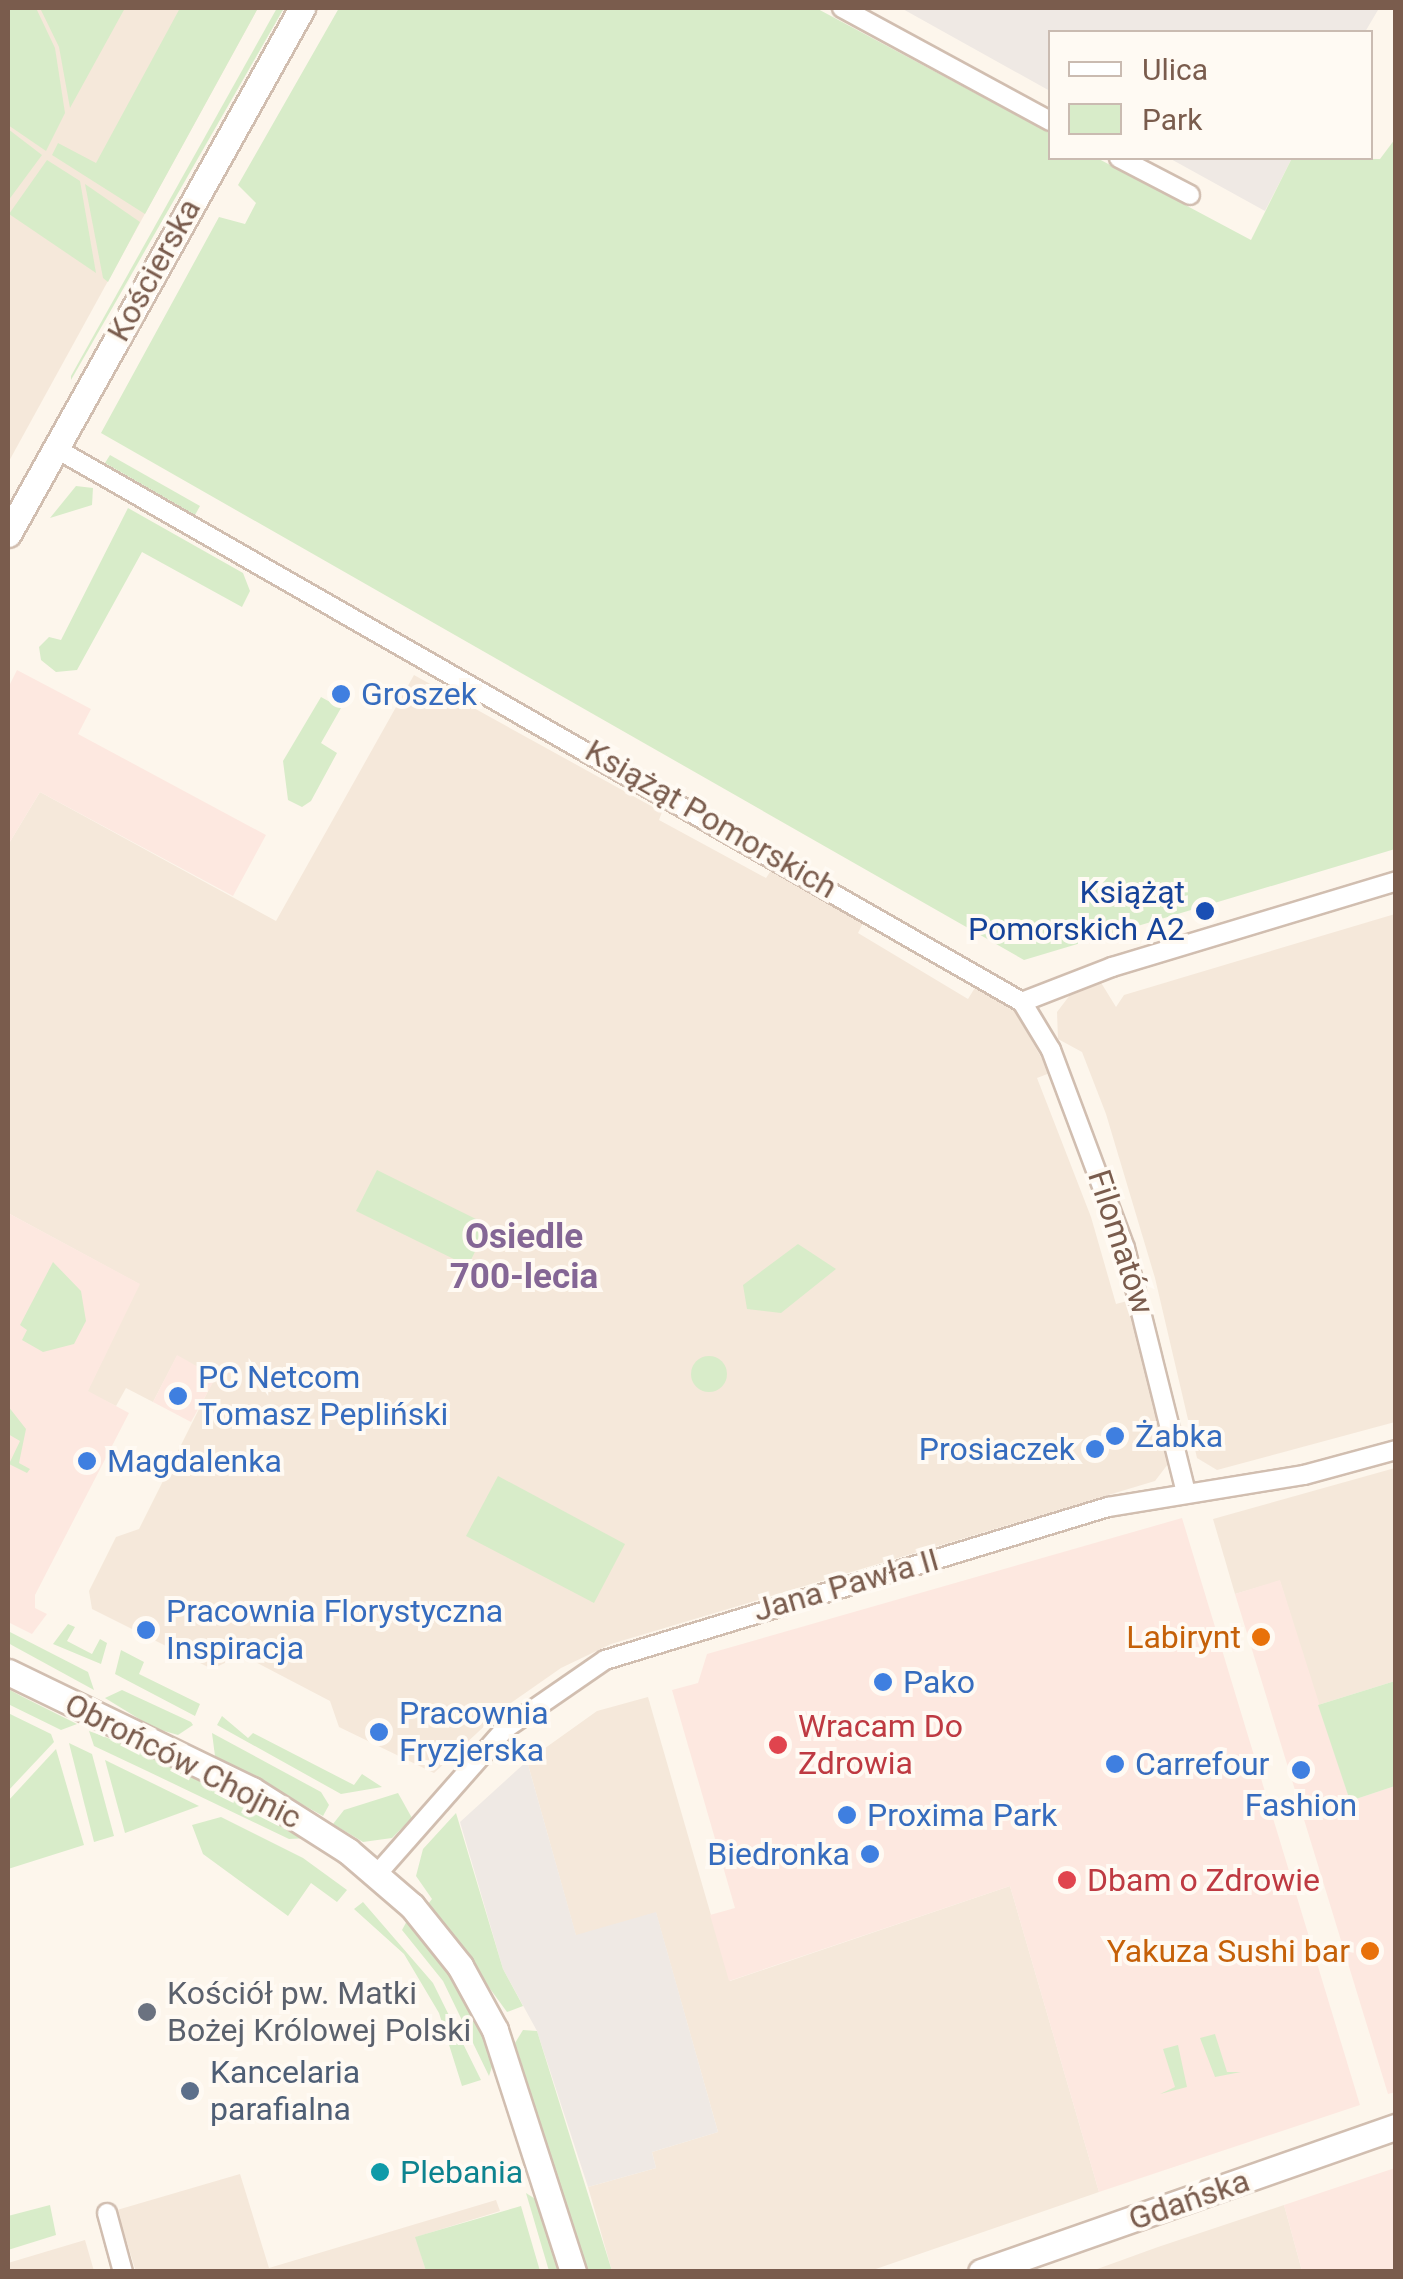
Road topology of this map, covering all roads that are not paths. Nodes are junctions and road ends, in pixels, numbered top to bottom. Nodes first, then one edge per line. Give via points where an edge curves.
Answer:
1 (302, 8) edge
2 (842, 8) edge
3 (1048, 119) edge
4 (1123, 160) edge
5 (1190, 195) dead end
6 (55, 448) junction
7 (8, 534) edge
8 (1396, 881) edge
9 (1022, 1002) junction
10 (1396, 1450) edge
11 (1186, 1493) junction
12 (8, 1672) edge
13 (378, 1873) junction
14 (1396, 2127) edge
15 (106, 2212) dead end
16 (994, 2269) edge
17 (123, 2272) edge
18 (573, 2272) edge

1 - 6 main road, Kościerska
2 - 3 street
4 - 5 street
6 - 7 main road, Kościerska
6 - 9 street, Książąt Pomorskich
8 - 9 street via 1112,967
9 - 11 street, Filomatów via 1051,1050 1125,1248
10 - 11 street, Jana Pawła II via 1304,1475
11 - 13 street, Jana Pawła II via 1072,1517 605,1660 505,1729
12 - 13 main road, Obrońców Chojnic via 252,1790
13 - 18 main road, Obrońców Chojnic via 450,1950 494,2026
14 - 16 main road, Gdańska
15 - 17 street

